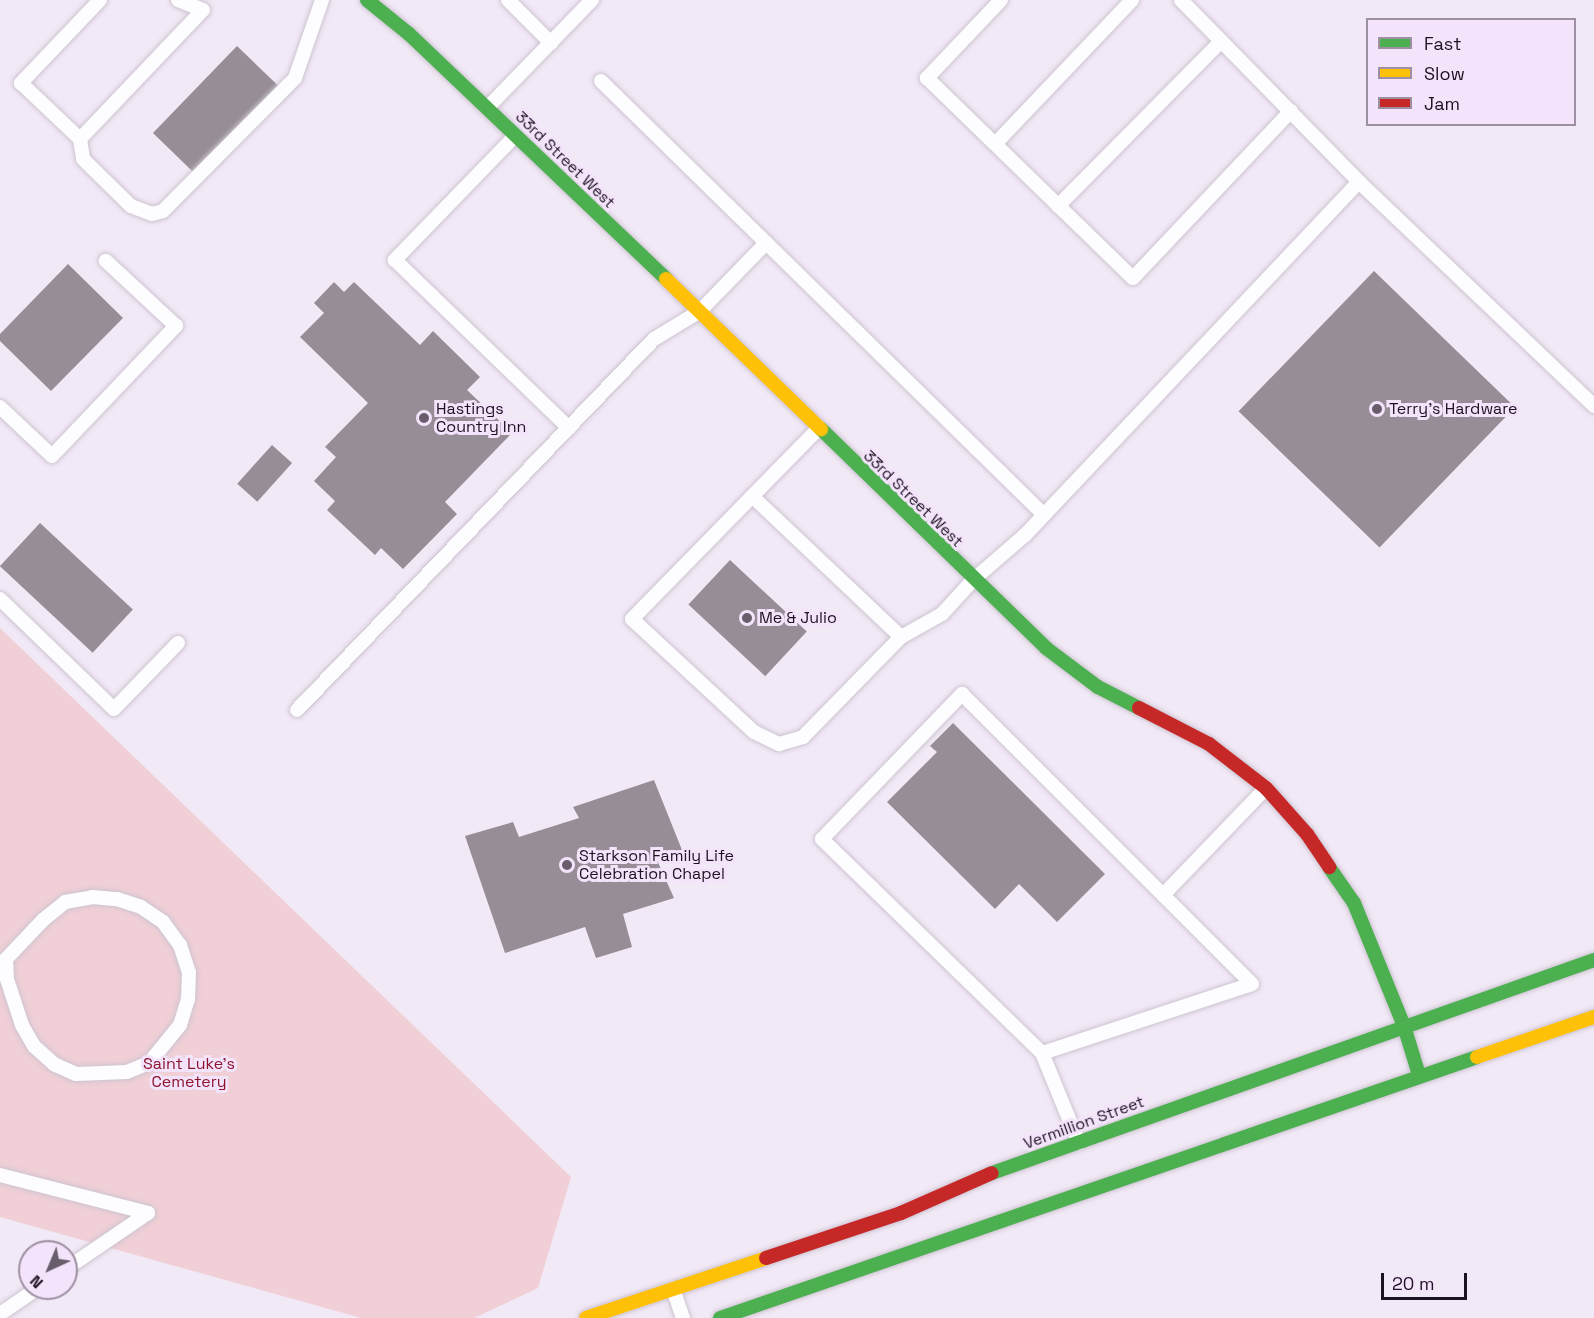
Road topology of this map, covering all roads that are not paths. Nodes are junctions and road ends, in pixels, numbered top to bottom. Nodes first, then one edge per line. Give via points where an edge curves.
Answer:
1 (100, 0) edge
2 (178, 0) edge
3 (322, 0) edge
4 (367, 0) edge
5 (508, 0) edge
6 (592, 0) edge
7 (1001, 0) edge
8 (1132, 0) edge
9 (1181, 0) edge
10 (1221, 41) junction
11 (551, 43) junction
12 (601, 81) dead end
13 (487, 108) junction
14 (1291, 111) junction
15 (515, 135) junction
16 (80, 139) junction
17 (995, 144) junction
18 (1359, 182) junction
19 (1058, 206) junction
20 (766, 243) junction
21 (106, 261) dead end
22 (700, 311) junction
23 (1594, 406) edge
24 (0, 407) edge
25 (569, 428) junction
26 (818, 429) junction
27 (752, 496) junction
28 (1044, 515) junction
29 (973, 580) junction
30 (0, 599) edge
31 (901, 637) junction
32 (178, 643) dead end
33 (297, 710) dead end
34 (1266, 788) junction
35 (1163, 895) junction
36 (3, 958) edge
37 (1594, 960) edge
38 (1594, 1017) edge
39 (1404, 1026) junction
40 (1042, 1053) junction
41 (1419, 1075) junction
42 (1079, 1143) junction
43 (0, 1175) edge
44 (78, 1261) edge
45 (672, 1287) junction
46 (21, 1300) edge
47 (0, 1314) edge
48 (586, 1318) edge
49 (683, 1318) edge
50 (720, 1318) edge

1 - 16 lane via 21,83
2 - 16 lane via 203,10
3 - 16 lane via 294,78 163,211 152,214 131,207 83,159
4 - 13 main road, 33rd Street West
5 - 11 lane
6 - 11 lane
7 - 17 lane via 927,78
8 - 17 lane
9 - 10 lane
10 - 14 lane
10 - 19 lane
11 - 13 lane
12 - 20 lane
13 - 15 main road, 33rd Street West
14 - 18 lane
14 - 19 lane via 1133,278
15 - 22 main road, 33rd Street West
15 - 25 lane via 395,260
17 - 19 lane
18 - 23 lane
18 - 28 lane
20 - 22 lane
20 - 28 lane
21 - 24 lane via 176,326 52,456
22 - 25 lane via 654,339
22 - 26 main road, 33rd Street West
25 - 33 lane
26 - 27 lane
26 - 29 main road, 33rd Street West
27 - 31 lane
27 - 31 lane via 632,619 754,732 779,744 803,737
28 - 29 lane
29 - 31 lane via 942,614
29 - 34 main road, 33rd Street West via 1046,648 1098,687 1209,744
30 - 32 lane via 114,709
34 - 35 lane
34 - 39 main road, 33rd Street West via 1307,834 1354,903
35 - 40 lane via 1252,984
35 - 40 lane via 962,694 822,839
36 - 36 lane via 65,902 92,897 117,899 141,907 164,922 180,945 189,972 188,999 180,1025 149,1064 127,1072 76,1074 54,1064 34,1046 13,1003
37 - 39 main road, Vermillion Street
38 - 41 main road
39 - 41 main road, 33rd Street West
39 - 42 main road, Vermillion Street
40 - 42 lane
41 - 50 main road
42 - 45 main road, Vermillion Street via 985,1176 901,1213
43 - 44 lane via 148,1214
45 - 48 main road, Vermillion Street
45 - 49 lane
46 - 47 lane

